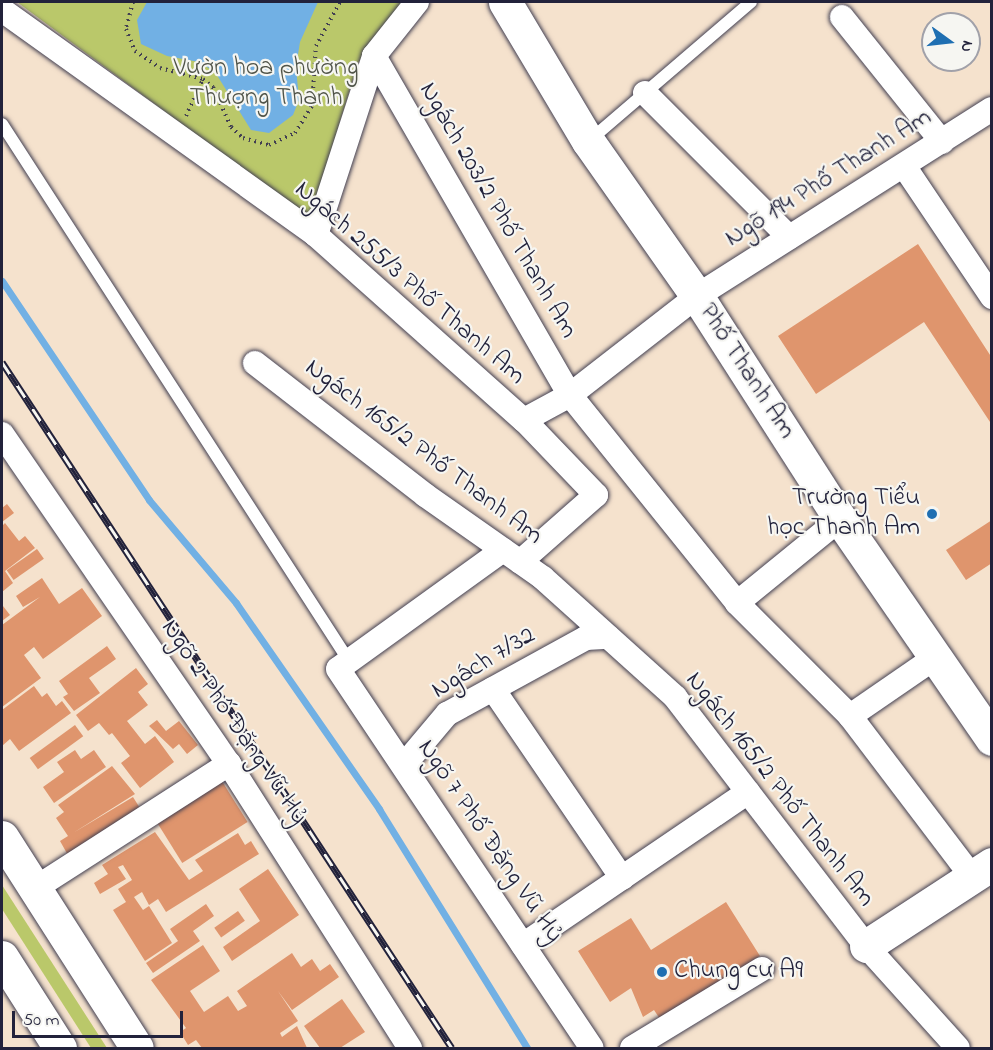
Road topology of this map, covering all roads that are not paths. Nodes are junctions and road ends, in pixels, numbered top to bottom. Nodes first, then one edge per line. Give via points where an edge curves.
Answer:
1 (417, 2) edge
2 (505, 2) edge
3 (751, 2) edge
4 (2, 10) edge
5 (842, 17) dead end
6 (374, 56) junction
7 (645, 93) junction
8 (992, 109) edge
9 (2, 124) edge
10 (588, 141) junction
11 (942, 142) junction
12 (904, 166) junction
13 (316, 235) junction
14 (789, 237) junction
15 (697, 296) junction
16 (992, 297) edge
17 (255, 363) dead end
18 (570, 394) junction
19 (524, 420) junction
20 (2, 434) edge
21 (840, 519) junction
22 (511, 556) junction
23 (737, 603) junction
24 (608, 638) junction
25 (933, 658) junction
26 (344, 665) junction
27 (493, 689) junction
28 (850, 716) junction
29 (992, 739) edge
30 (229, 764) junction
31 (404, 765) junction
32 (748, 792) junction
33 (2, 837) edge
34 (982, 870) edge
35 (622, 878) junction
36 (34, 888) junction
37 (523, 945) junction
38 (866, 946) junction
39 (2, 957) edge
40 (762, 969) dead end
41 (60, 1048) edge
42 (137, 1048) edge
43 (410, 1048) edge
44 (592, 1048) edge
45 (632, 1048) edge
46 (958, 1048) edge

1 - 6 street
2 - 10 street, Phố Thanh Am
3 - 7 lane
4 - 13 street, Ngách 255/3 Phố Thanh Am
5 - 11 street
6 - 13 street
6 - 18 street, Ngách 203/2 Phố Thanh Am
7 - 10 lane
7 - 14 street
8 - 11 street, Ngõ 194 Phố Thanh Am
9 - 26 lane
10 - 15 street, Phố Thanh Am
11 - 12 street, Ngõ 194 Phố Thanh Am
12 - 14 street, Ngõ 194 Phố Thanh Am
12 - 16 street
13 - 19 street, Ngách 255/3 Phố Thanh Am
14 - 15 street, Ngõ 194 Phố Thanh Am
15 - 18 street, Ngõ 194 Phố Thanh Am
15 - 21 street, Phố Thanh Am
17 - 22 street, Ngách 165/2 Phố Thanh Am
18 - 19 street, Ngõ 194 Phố Thanh Am
18 - 23 street, Ngách 203/2 Phố Thanh Am
19 - 22 street, Ngách 255/3 Phố Thanh Am via 596,495
20 - 30 street, Ngõ 2 Phố Đặng Vũ Hỷ
21 - 23 street
21 - 25 street, Phố Thanh Am
22 - 24 street, Ngách 165/2 Phố Thanh Am
22 - 26 street
23 - 28 street, Ngách 203/2 Phố Thanh Am
24 - 27 street, Ngách 7/32 via 586,638
24 - 32 street, Ngách 165/2 Phố Thanh Am via 675,697
25 - 28 street
25 - 29 street, Phố Thanh Am
26 - 31 street, Ngõ 7 Phố Đặng Vũ Hỷ
27 - 31 street, Ngách 7/32 via 447,714
27 - 35 street
28 - 34 street, Ngách 203/2 Phố Thanh Am
30 - 36 street
30 - 43 street, Ngõ 2 Phố Đặng Vũ Hỷ
31 - 37 street, Ngõ 7 Phố Đặng Vũ Hỷ
32 - 35 street
32 - 38 street, Ngách 165/2 Phố Thanh Am
33 - 36 street
34 - 38 street
35 - 37 street
36 - 42 street
37 - 44 street, Ngõ 7 Phố Đặng Vũ Hỷ
38 - 46 street, Ngách 165/2 Phố Thanh Am
39 - 41 street
40 - 45 street

